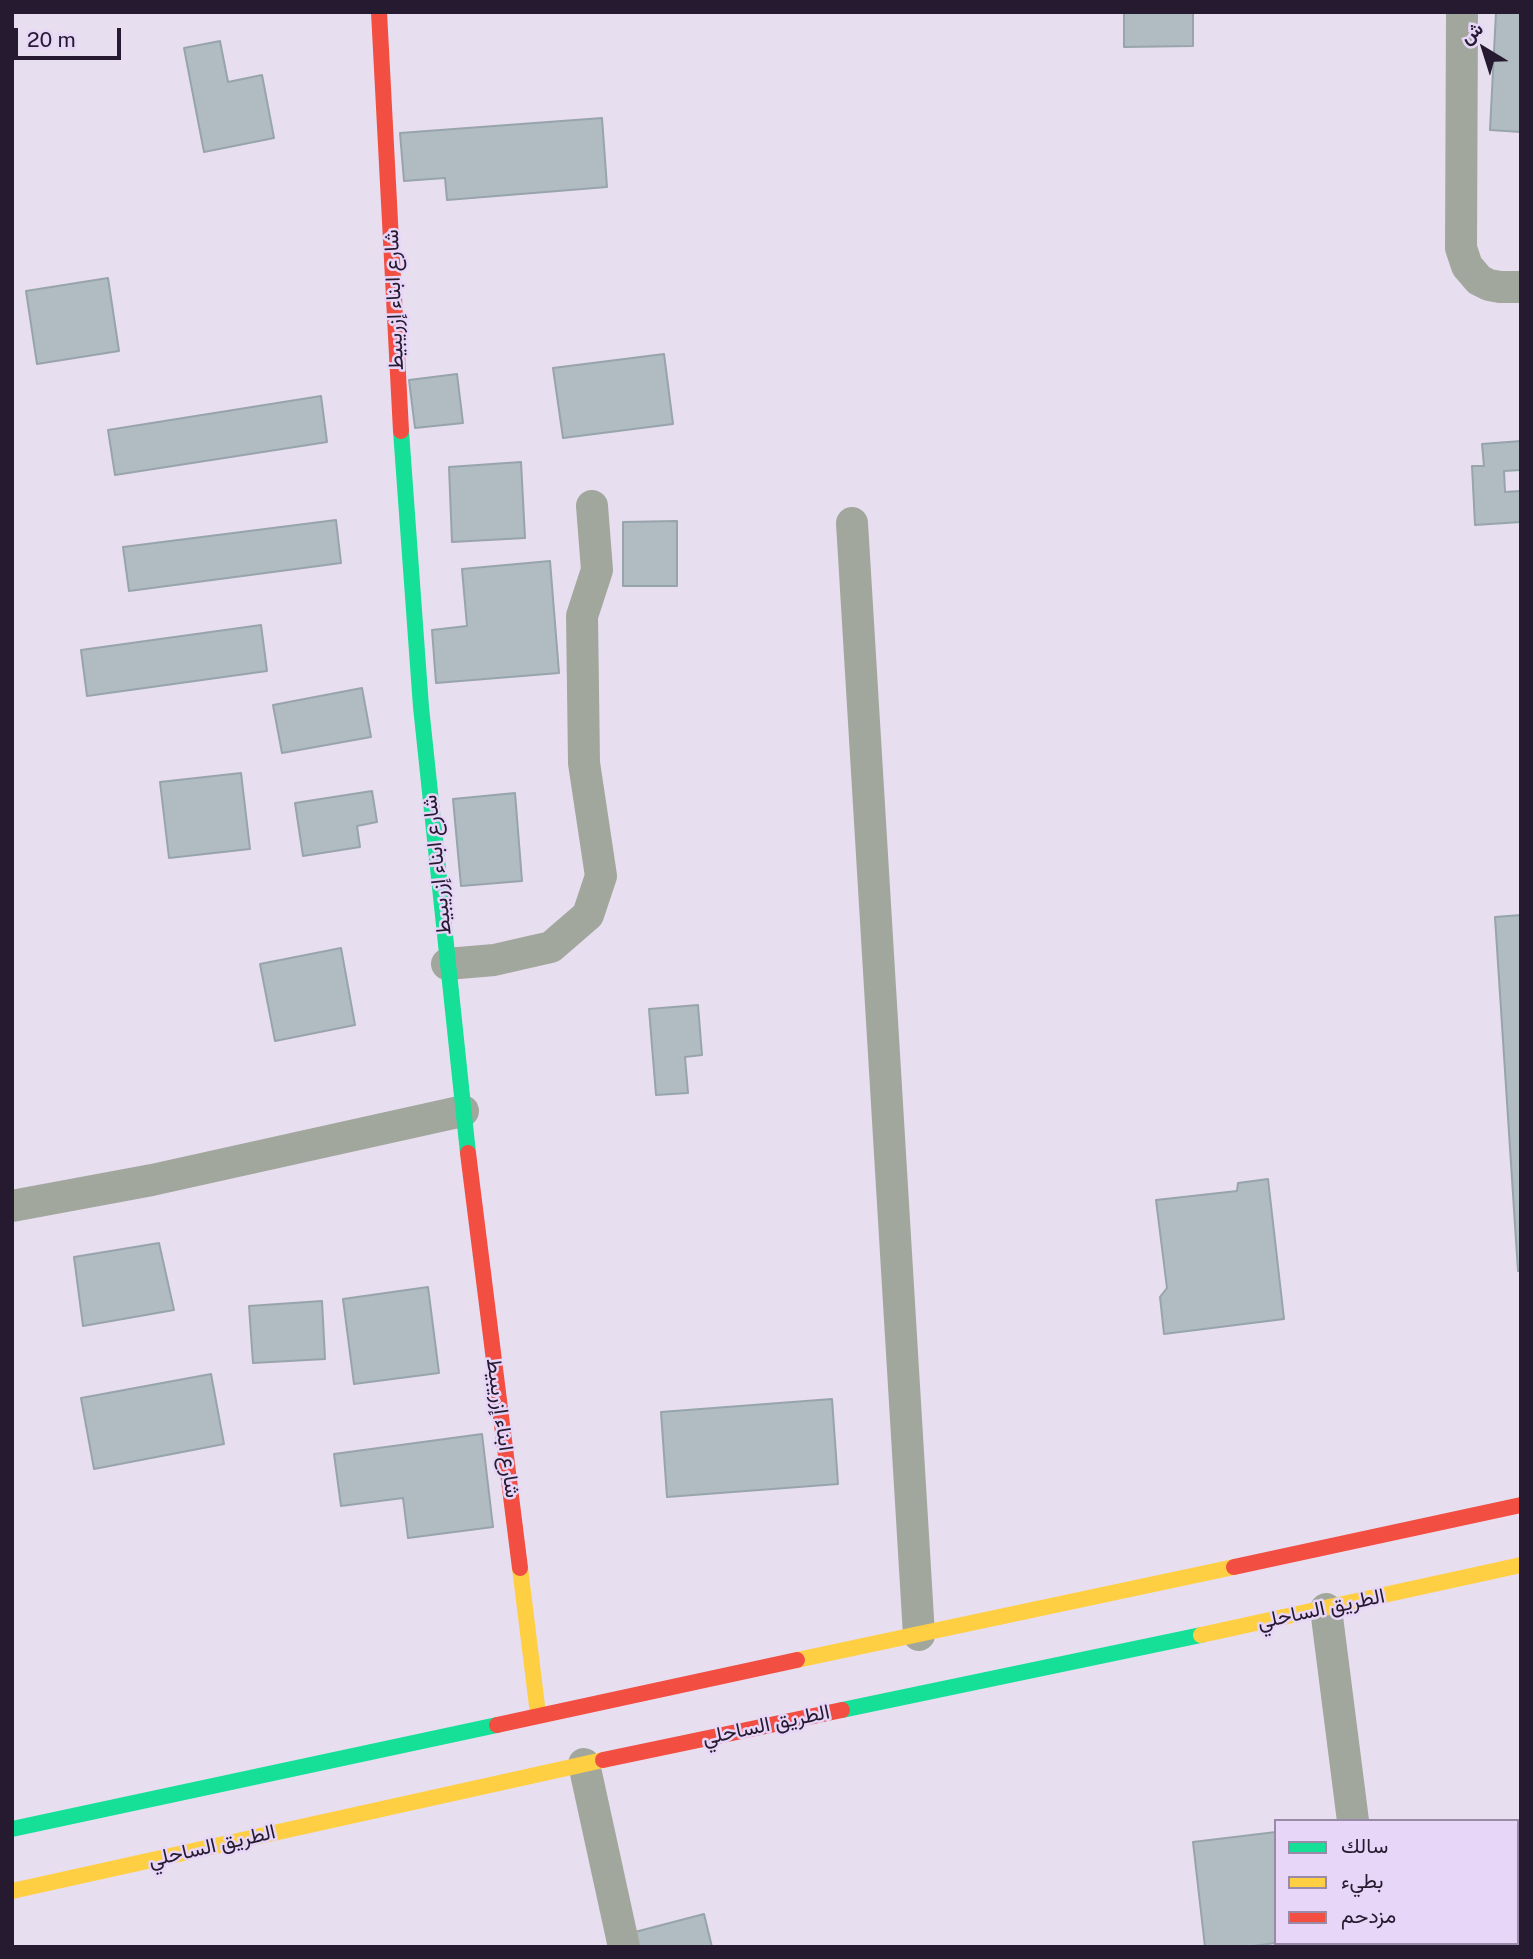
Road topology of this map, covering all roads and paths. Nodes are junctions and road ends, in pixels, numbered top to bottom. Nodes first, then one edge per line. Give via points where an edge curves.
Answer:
1 (379, 12) edge
2 (1462, 12) edge
3 (1521, 287) edge
4 (592, 506) dead end
5 (852, 523) dead end
6 (447, 964) junction
7 (463, 1111) junction
8 (12, 1206) edge
9 (1521, 1505) edge
10 (1521, 1565) edge
11 (1325, 1609) junction
12 (919, 1635) junction
13 (538, 1714) junction
14 (584, 1763) junction
15 (1353, 1819) edge
16 (12, 1829) edge
17 (12, 1891) edge
18 (624, 1947) edge

1 - 6 main road, شارع ابناء إزريبيط via 398,392 421,707
2 - 3 street via 1461,248 1467,266 1479,280
4 - 6 street via 597,570 582,617 584,762 601,876 587,915 551,947 494,960
5 - 12 street
6 - 7 main road, شارع ابناء إزريبيط
7 - 8 street
7 - 13 main road, شارع ابناء إزريبيط
9 - 12 main road
10 - 11 main road, الطريق الساحلي
11 - 14 main road, الطريق الساحلي
11 - 15 street
12 - 13 main road
13 - 16 main road
14 - 17 main road, الطريق الساحلي
14 - 18 street

